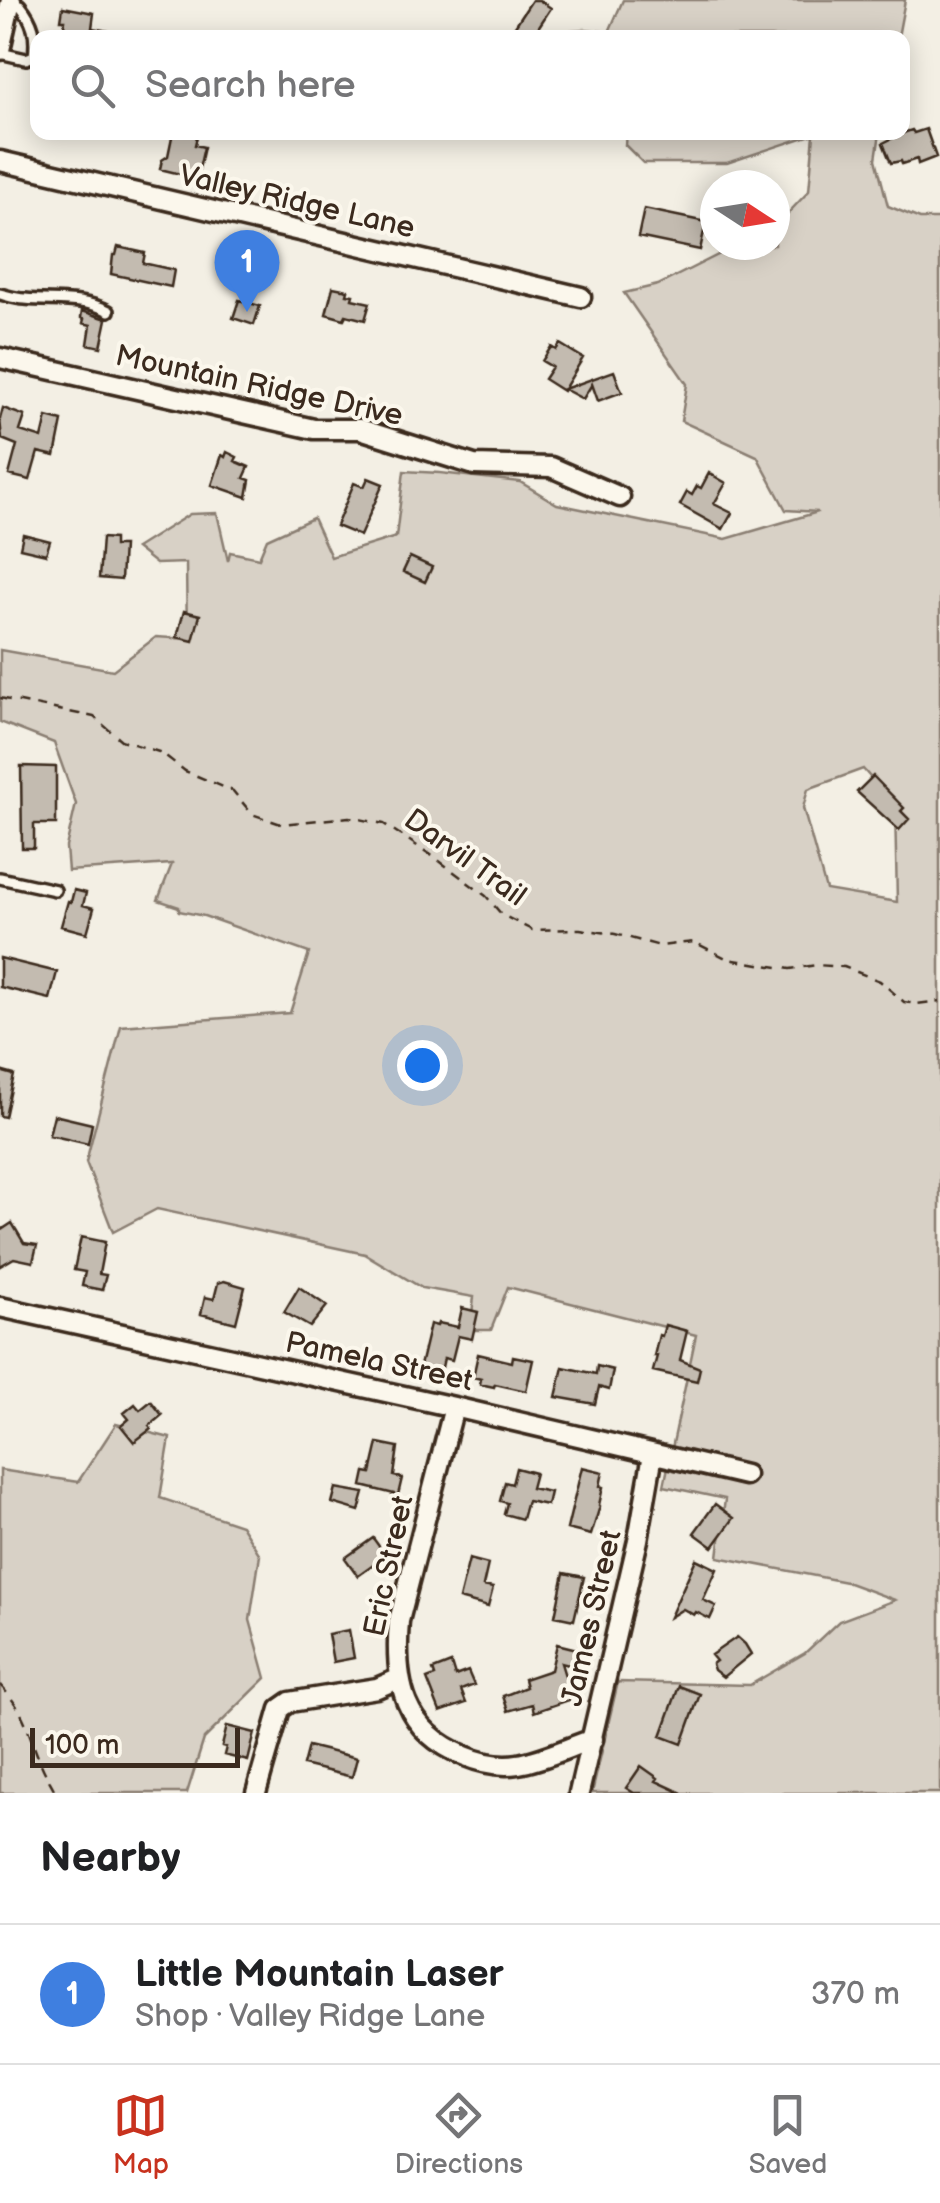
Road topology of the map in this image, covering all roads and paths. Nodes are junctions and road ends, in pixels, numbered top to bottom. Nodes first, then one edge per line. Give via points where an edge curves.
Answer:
1 (11, 1) edge
2 (34, 30) edge
3 (0, 51) edge
4 (30, 58) edge
5 (0, 161) edge
6 (0, 294) edge
7 (581, 296) dead end
8 (109, 311) dead end
9 (0, 358) edge
10 (620, 497) dead end
11 (0, 698) edge
12 (0, 878) edge
13 (54, 890) dead end
14 (940, 1001) edge
15 (0, 1307) edge
16 (454, 1407) junction
17 (653, 1454) junction
18 (745, 1474) dead end
19 (400, 1678) junction
20 (0, 1685) edge
21 (593, 1739) junction
22 (56, 1793) edge
23 (256, 1793) edge
24 (579, 1793) edge

1 - 2 lane
1 - 3 street
3 - 4 lane
5 - 7 street, Valley Ridge Lane
6 - 8 lane via 94,303
9 - 10 street, Mountain Ridge Drive via 314,429 360,429 474,465 550,468
11 - 14 path, Darvil Trail via 94,717 121,740 162,753 232,791 252,814 281,824 350,818 384,824 486,896 502,915 532,930 580,929 660,946 694,942 728,959 790,969 844,967 880,980 904,1002
12 - 13 lane
15 - 16 street, Pamela Street
16 - 17 street, Pamela Street
16 - 19 street, Eric Street via 400,1621
17 - 18 street, Pamela Street
17 - 21 street, James Street
19 - 21 street, Eric Street via 427,1735 485,1764 517,1764
19 - 23 street via 280,1709
20 - 22 path via 27,1722
21 - 24 street, James Street

